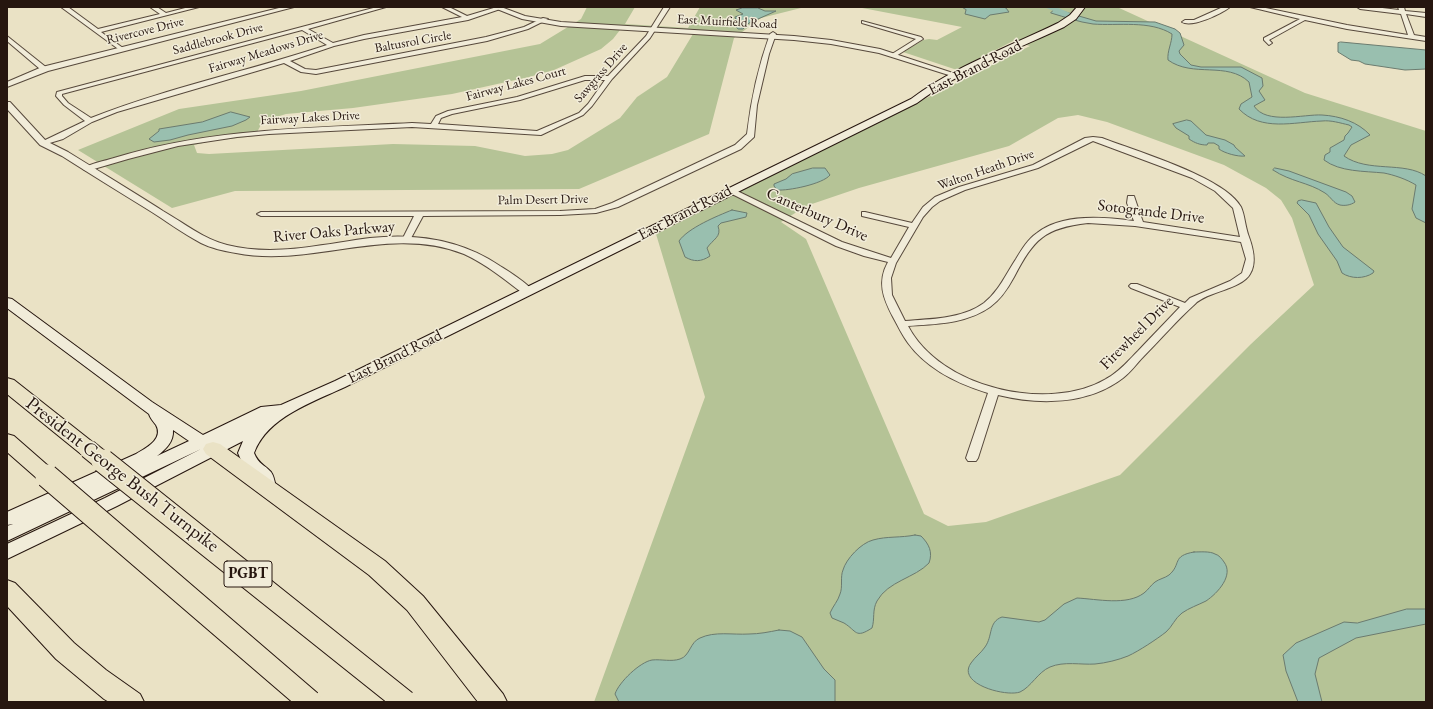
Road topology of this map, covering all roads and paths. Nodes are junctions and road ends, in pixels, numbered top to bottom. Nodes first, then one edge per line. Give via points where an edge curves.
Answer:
1 (64, 7) edge
2 (154, 7) edge
3 (196, 7) edge
4 (291, 7) edge
5 (383, 7) edge
6 (445, 7) edge
7 (500, 7) edge
8 (667, 7) edge
9 (1081, 7) edge
10 (1227, 7) edge
11 (1253, 7) edge
12 (1360, 7) edge
13 (1402, 10) edge
14 (164, 14) junction
15 (1426, 15) edge
16 (468, 18) junction
17 (1303, 19) junction
18 (543, 20) junction
19 (864, 22) dead end
20 (1185, 22) dead end
21 (302, 28) junction
22 (655, 29) junction
23 (97, 31) junction
24 (773, 35) junction
25 (1412, 37) junction
26 (7, 38) edge
27 (1426, 39) edge
28 (1268, 43) dead end
29 (332, 45) junction
30 (121, 50) junction
31 (896, 54) junction
32 (285, 61) junction
33 (45, 69) junction
34 (958, 74) junction
35 (610, 78) junction
36 (7, 86) edge
37 (7, 104) edge
38 (90, 121) junction
39 (433, 126) junction
40 (538, 133) joint
41 (1088, 140) joint
42 (43, 143) junction
43 (87, 169) junction
44 (732, 189) junction
45 (1131, 198) dead end
46 (420, 213) junction
47 (261, 214) dead end
48 (865, 214) dead end
49 (1140, 224) junction
50 (914, 226) junction
51 (406, 240) junction
52 (1246, 240) junction
53 (895, 258) junction
54 (1134, 286) dead end
55 (528, 292) junction
56 (7, 302) edge
57 (1185, 306) junction
58 (902, 324) junction
59 (7, 384) edge
60 (994, 391) junction
61 (147, 406) junction
62 (283, 410) junction
63 (266, 422) junction
64 (7, 441) edge
65 (208, 446) junction
66 (972, 458) dead end
67 (268, 489) junction
68 (7, 519) edge
69 (7, 534) edge
70 (7, 552) edge
71 (13, 597) edge
72 (131, 702) edge
73 (310, 702) edge
74 (405, 702) edge
75 (494, 702) edge

1 - 23 street
2 - 14 street
3 - 14 street
4 - 30 street, Rivercove Drive
5 - 21 street, Saddlebrook Drive
6 - 16 street
7 - 16 street, Fairway Meadows Drive
7 - 18 street, East Muirfield Road via 515,15
8 - 22 street, Sawgrass Drive
9 - 34 main road, East Brand Road via 1073,17 1061,25
10 - 20 street via 1195,22
11 - 17 street
12 - 13 street
13 - 15 street
13 - 25 street
14 - 23 street
16 - 29 street, Fairway Meadows Drive
17 - 25 street
17 - 28 street via 1266,40
18 - 22 street, East Muirfield Road via 577,26
18 - 32 street, Baltusrol Circle via 514,32 482,40 316,72 300,71
19 - 31 street via 920,39
21 - 29 street
21 - 38 street, Saddlebrook Drive via 59,93 66,104
22 - 24 street, East Muirfield Road
22 - 35 street, Sawgrass Drive
23 - 30 street
24 - 31 street, East Muirfield Road
24 - 46 street, Palm Desert Drive via 754,105 751,135 738,147 615,205 596,210 560,213
25 - 27 street
26 - 33 street
29 - 32 street, Fairway Meadows Drive
30 - 33 street, Rivercove Drive
31 - 34 street, East Muirfield Road
32 - 38 street, Fairway Meadows Drive via 143,101
33 - 36 street, Rivercove Drive
34 - 44 main road, East Brand Road via 934,86 914,101
35 - 39 street, Fairway Lakes Court via 585,78 518,99 450,112 438,118
35 - 40 street, Sawgrass Drive via 580,114
37 - 42 street, River Oaks Parkway
38 - 42 street, Fairway Meadows Drive
39 - 40 street, Fairway Lakes Drive
39 - 43 street, Fairway Lakes Drive via 331,128 237,135 178,144
41 - 50 street, Walton Heath Drive via 1040,164 942,197 926,208
41 - 52 street, Firewheel Drive via 1099,140 1211,185 1237,208
42 - 43 street, River Oaks Parkway
43 - 51 street, River Oaks Parkway via 205,241 218,246 253,252 287,253 357,243
44 - 53 street, Canterbury Drive via 839,244 867,254
44 - 55 main road, East Brand Road
45 - 49 street
46 - 47 street, Palm Desert Drive
46 - 51 street
48 - 50 street
49 - 52 street, Sotogrande Drive
49 - 58 street, Sotogrande Drive via 1087,220 1051,228 1032,241 1001,290 987,306 963,316
50 - 53 street, Walton Heath Drive
51 - 55 street, River Oaks Parkway via 428,242 467,252
52 - 57 street, Firewheel Drive via 1250,259 1246,274 1233,284 1201,296
53 - 58 street, Firewheel Drive via 888,272 886,286 892,306
54 - 57 street
55 - 62 main road, East Brand Road
56 - 61 main road
57 - 60 street, Firewheel Drive via 1121,374 1095,390 1077,395 1041,398
58 - 60 street, Firewheel Drive via 914,345 933,362 958,378
59 - 74 highway, President George Bush Turnpike / PGBT, bridge
60 - 66 street
61 - 65 main road
61 - 68 main road via 166,429 165,438 157,448 142,458
62 - 63 main road, East Brand Road
62 - 65 main road, East Brand Road via 266,411
63 - 65 main road, East Brand Road
63 - 67 main road via 250,442 246,453 251,465 264,476
64 - 73 highway, bridge
65 - 67 highway
65 - 69 main road, East Brand Road
65 - 70 main road, East Brand Road via 111,502
67 - 75 highway via 377,568 416,603
71 - 72 highway via 55,641 90,672

